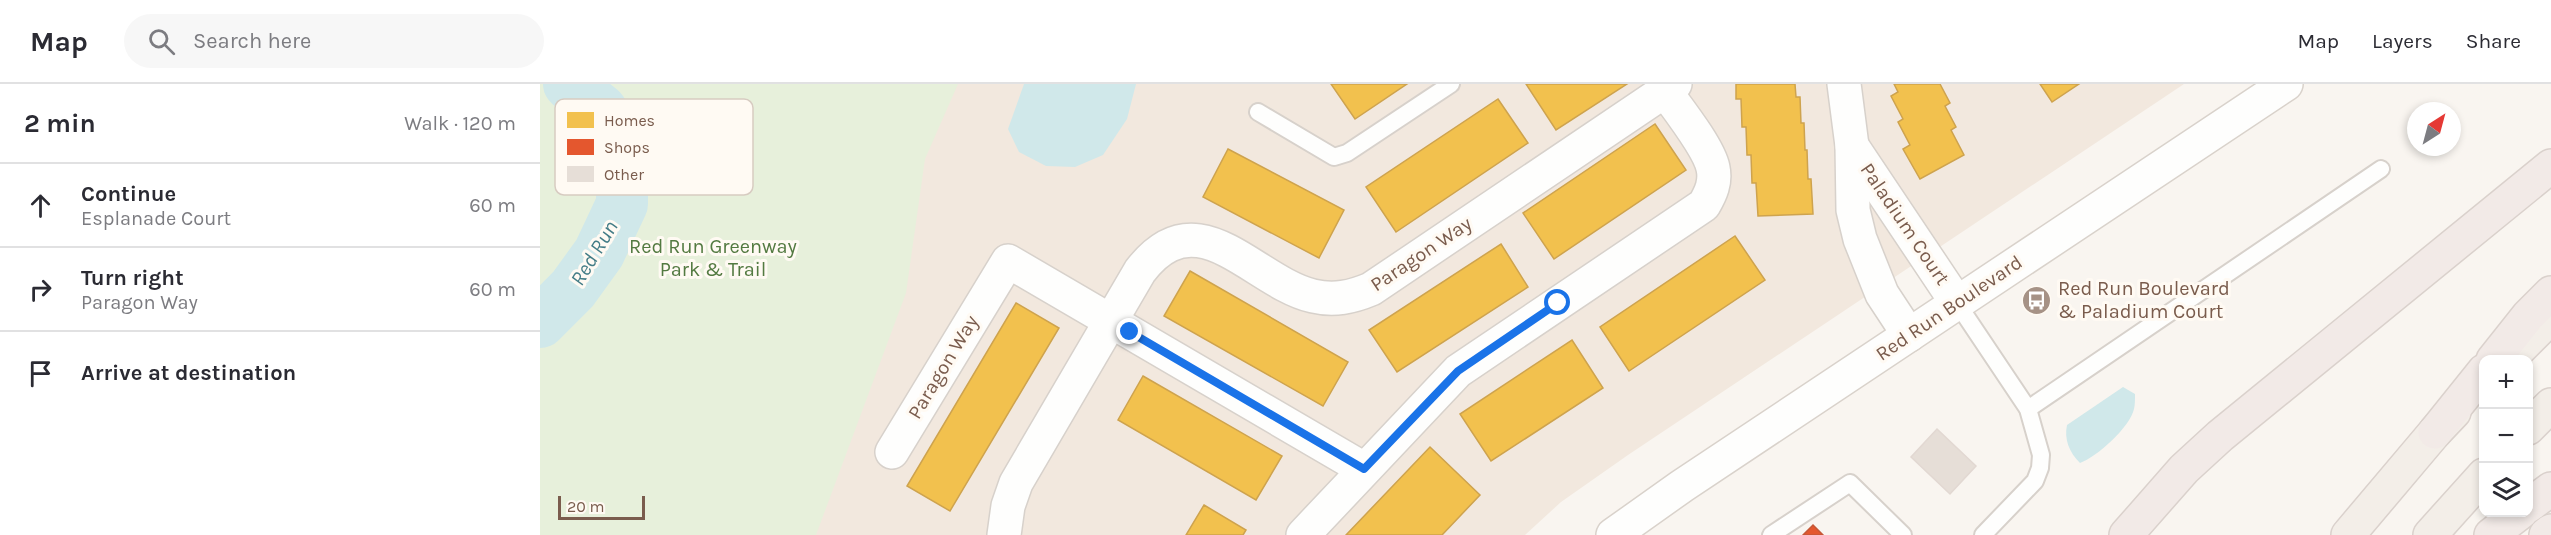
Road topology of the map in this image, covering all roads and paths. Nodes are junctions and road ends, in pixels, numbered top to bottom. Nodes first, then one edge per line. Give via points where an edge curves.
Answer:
1 (1451, 84) edge
2 (1844, 84) edge
3 (2286, 84) edge
4 (1670, 87) edge
5 (1258, 112) dead end
6 (1852, 146) junction
7 (2551, 166) edge
8 (2381, 169) dead end
9 (2551, 293) edge
10 (1957, 303) junction
11 (2551, 317) edge
12 (1111, 321) junction
13 (1909, 335) junction
14 (2497, 355) edge
15 (2513, 355) edge
16 (2479, 377) edge
17 (2479, 389) edge
18 (2551, 405) edge
19 (2028, 409) junction
20 (2533, 424) edge
21 (2435, 432) junction
22 (892, 452) dead end
23 (1364, 469) junction
24 (2479, 481) edge
25 (2551, 489) edge
26 (2533, 503) edge
27 (2516, 517) edge
28 (2551, 531) edge
29 (1004, 535) edge
30 (1303, 535) edge
31 (1613, 535) edge
32 (1771, 535) edge
33 (1903, 535) edge
34 (1983, 535) edge
35 (2126, 535) edge
36 (2348, 535) edge
37 (2430, 535) edge
38 (2491, 535) edge
39 (2546, 535) edge

1 - 5 lane via 1347,153 1334,157
2 - 6 street, Paladium Court
3 - 10 street, Red Run Boulevard
4 - 12 street, Paragon Way via 1371,289 1353,297 1312,296 1223,247 1202,240 1184,241 1151,256
4 - 23 street via 1713,167 1714,181 1704,205 1458,371
6 - 10 street, Paladium Court
6 - 13 street, Paladium Court via 1853,210 1860,239 1882,294
7 - 35 highway via 2220,436 2184,469
8 - 19 lane
9 - 14 highway
10 - 13 street, Red Run Boulevard
10 - 19 lane
11 - 15 main road
12 - 22 street, Paragon Way via 1008,261
12 - 23 street, Paragon Way
12 - 29 street, Paragon Way via 1016,483
13 - 31 street, Red Run Boulevard
16 - 21 highway
17 - 21 main road
18 - 20 main road
19 - 34 lane via 2041,456 2040,468 2035,481
21 - 36 main road
23 - 30 street
24 - 37 main road
25 - 26 highway
27 - 38 highway
28 - 39 highway
32 - 33 lane via 1850,483

